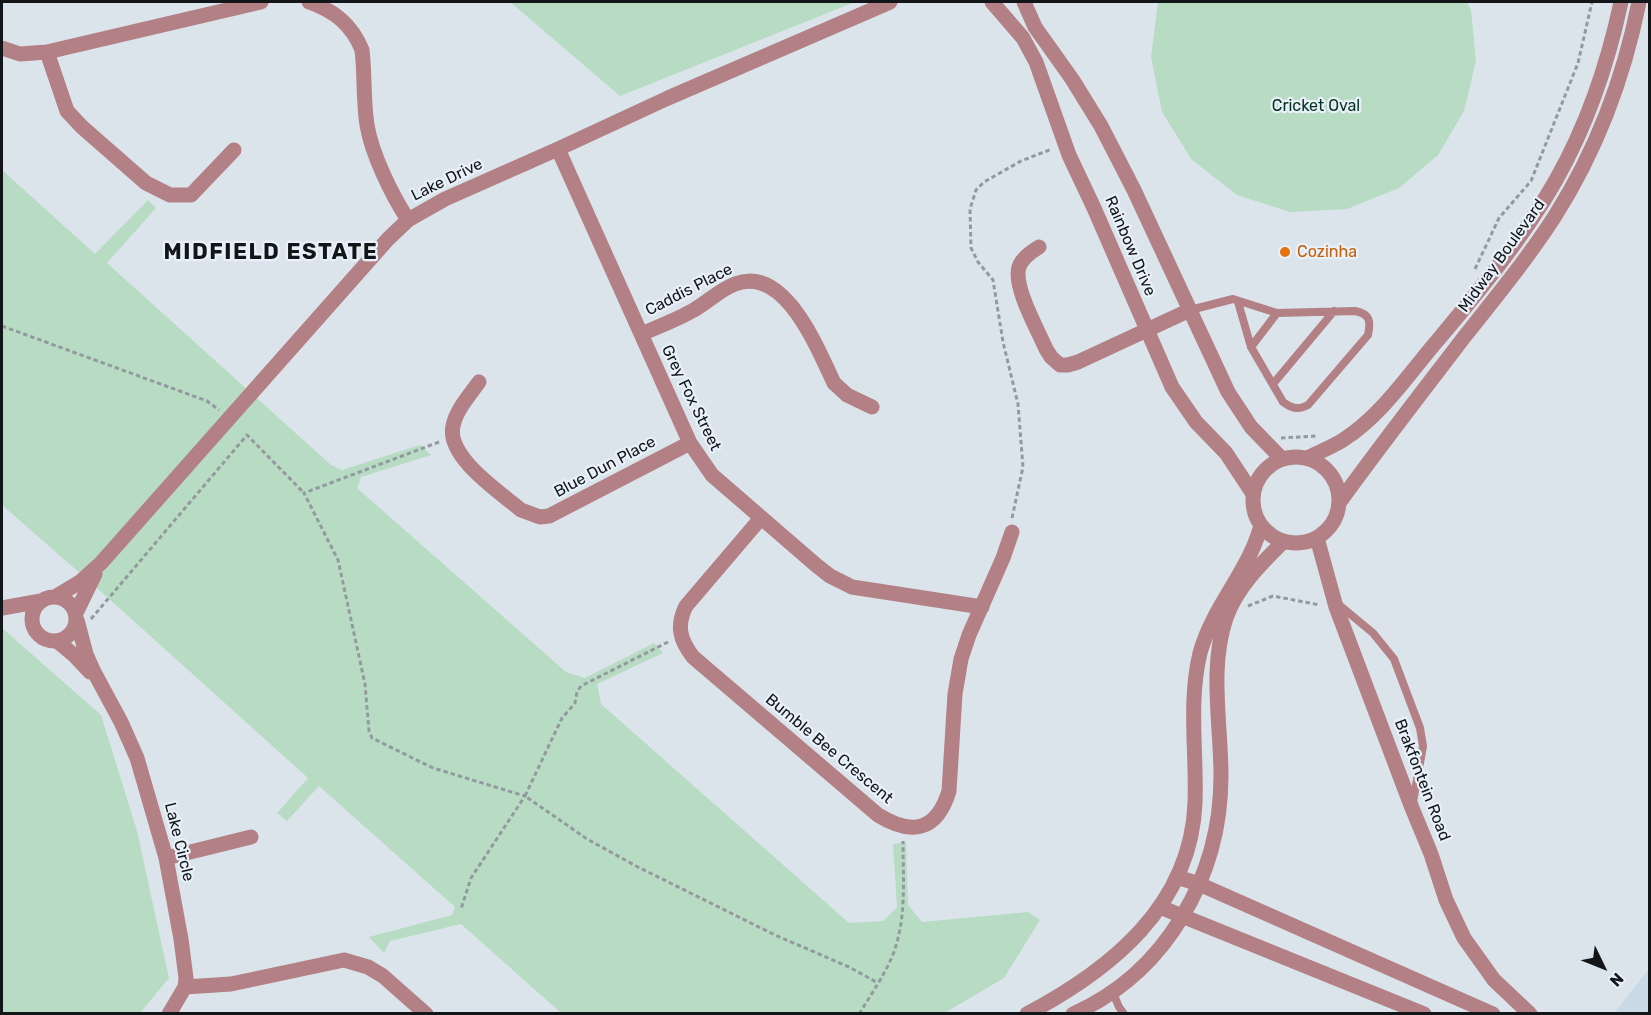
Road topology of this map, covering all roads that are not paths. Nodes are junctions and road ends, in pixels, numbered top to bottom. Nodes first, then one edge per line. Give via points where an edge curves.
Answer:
1 (261, 2) edge
2 (309, 2) edge
3 (890, 2) edge
4 (992, 2) edge
5 (1024, 2) edge
6 (1621, 2) edge
7 (1639, 2) edge
8 (204, 8) edge
9 (2, 48) edge
10 (47, 52) junction
11 (558, 149) junction
12 (234, 150) dead end
13 (408, 220) junction
14 (1039, 247) dead end
15 (1238, 302) junction
16 (1190, 310) junction
17 (1334, 311) junction
18 (1277, 313) junction
19 (1146, 329) junction
20 (641, 334) junction
21 (1251, 347) junction
22 (479, 382) dead end
23 (1273, 384) junction
24 (872, 407) dead end
25 (690, 443) junction
26 (1306, 458) junction
27 (1282, 459) junction
28 (1253, 494) junction
29 (1339, 503) junction
30 (762, 518) junction
31 (1262, 526) junction
32 (1012, 532) road end
33 (1317, 538) junction
34 (1283, 542) junction
35 (101, 563) junction
36 (48, 599) junction
37 (1336, 606) junction
38 (982, 607) junction
39 (2, 608) edge
40 (78, 622) junction
41 (33, 624) junction
42 (57, 641) junction
43 (99, 684) junction
44 (1412, 808) junction
45 (251, 837) dead end
46 (166, 858) junction
47 (1177, 877) junction
48 (1199, 884) junction
49 (1160, 907) junction
50 (1183, 917) junction
51 (1427, 985) junction
52 (184, 987) junction
53 (1113, 993) junction
54 (169, 1014) edge
55 (426, 1014) edge
56 (1027, 1014) edge
57 (1073, 1014) edge
58 (1124, 1014) edge
59 (1424, 1014) edge
60 (1467, 1014) edge
61 (1493, 1014) edge
62 (1530, 1014) edge

1 - 8 street
2 - 13 street via 341,18 358,40 367,125
3 - 11 street, Lake Drive
4 - 19 street, Rainbow Drive via 1030,50 1039,69 1065,145
5 - 16 street, Rainbow Drive via 1035,27 1101,126
6 - 26 street, Midway Boulevard via 1613,42 1592,100 1556,179 1533,218 1460,314 1365,423 1342,441
7 - 29 street, Midway Boulevard via 1619,81 1593,146 1556,215
8 - 10 street
9 - 10 street via 20,54
10 - 12 street via 67,111 147,183 170,195 191,195
11 - 13 street, Lake Drive via 445,199
11 - 20 street, Grey Fox Street
13 - 35 street, Lake Drive
14 - 19 street via 1030,252 1019,268 1019,286 1055,362 1068,365
15 - 16 lane via 1225,300
15 - 18 lane
15 - 21 lane
16 - 19 street
16 - 27 street, Rainbow Drive via 1238,409
17 - 18 lane
17 - 23 lane
17 - 23 lane via 1363,312 1369,318 1368,334 1308,405 1291,407 1283,402
18 - 21 lane
19 - 28 street, Rainbow Drive via 1182,403 1226,453
20 - 24 street, Caddis Place via 692,311 736,283 756,282 776,292 797,311 841,391
20 - 25 street, Grey Fox Street
21 - 23 lane
22 - 25 street, Blue Dun Place via 457,415 452,437 456,449 521,510 540,516 564,510
25 - 30 street, Grey Fox Street via 712,475
26 - 27 street, Midway Boulevard
26 - 29 street via 1331,475
27 - 28 street via 1263,473
28 - 31 street via 1253,508
29 - 33 street, Midway Boulevard via 1332,524
30 - 38 street, Grey Fox Street via 846,585
30 - 38 street, Bumble Bee Crescent via 686,606 679,625 686,648 878,815 903,827 921,827 946,803 957,679
31 - 34 street
31 - 47 street via 1245,565 1210,624 1200,652 1193,702 1195,805
32 - 38 street
33 - 34 street via 1303,543
33 - 37 street, Brakfontein Road
34 - 48 street via 1240,591 1222,634 1217,680 1219,815
35 - 36 street, Lake Drive via 80,582
35 - 40 street, Lake Drive
36 - 39 street
36 - 40 street via 68,601
36 - 41 street via 34,612
37 - 44 street, Brakfontein Road
37 - 44 lane via 1373,633 1394,659 1420,728 1423,746
39 - 41 street
40 - 42 street via 69,636
40 - 43 street, Lake Circle
41 - 42 street via 40,636
42 - 43 street, Lake Circle
43 - 46 street, Lake Circle via 134,750
44 - 62 street, Brakfontein Road via 1464,938 1494,980
45 - 46 street
46 - 52 street, Lake Circle via 181,939
47 - 48 street
47 - 49 street
48 - 50 street
48 - 51 street
49 - 50 street
49 - 56 street via 1113,958
50 - 53 street via 1157,952
50 - 59 street
51 - 60 street
51 - 61 street
52 - 54 street
52 - 55 street via 231,984 344,960 368,966
53 - 57 street
53 - 58 lane

